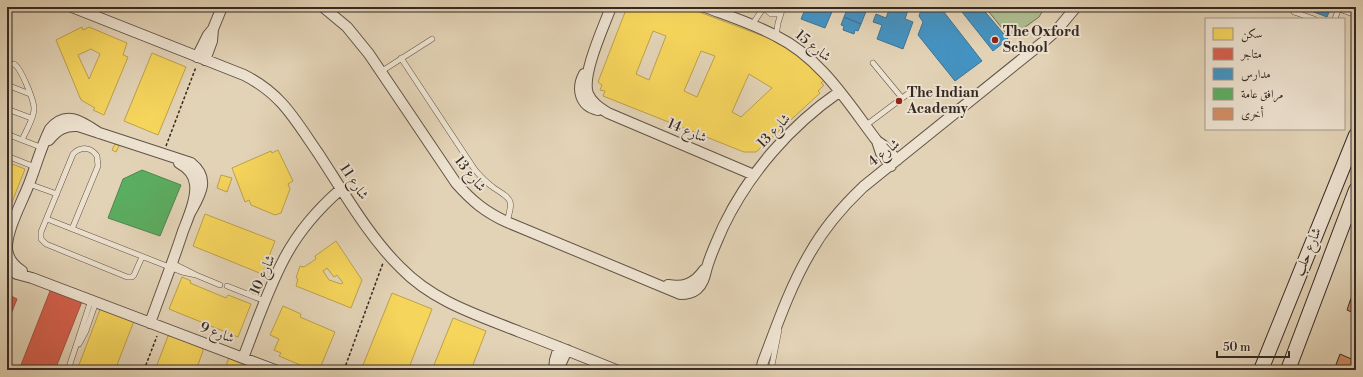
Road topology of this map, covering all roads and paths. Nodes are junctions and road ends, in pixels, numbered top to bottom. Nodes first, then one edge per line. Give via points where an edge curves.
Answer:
1 (72, 7) edge
2 (222, 7) edge
3 (323, 7) edge
4 (611, 7) edge
5 (705, 7) edge
6 (783, 7) edge
7 (1076, 7) edge
8 (764, 8) edge
9 (1339, 8) edge
10 (1294, 12) dead end
11 (780, 14) junction
12 (1356, 15) edge
13 (1311, 18) edge
14 (1335, 18) edge
15 (752, 25) junction
16 (776, 36) junction
17 (432, 38) dead end
18 (200, 58) junction
19 (401, 58) junction
20 (873, 62) dead end
21 (7, 65) edge
22 (382, 71) junction
23 (7, 85) edge
24 (913, 90) dead end
25 (839, 92) junction
26 (30, 94) junction
27 (902, 98) junction
28 (7, 109) edge
29 (31, 118) junction
30 (866, 126) junction
31 (7, 134) edge
32 (1356, 135) edge
33 (22, 140) junction
34 (43, 148) junction
35 (7, 156) edge
36 (166, 156) junction
37 (894, 163) junction
38 (35, 167) junction
39 (754, 175) junction
40 (29, 184) junction
41 (1356, 190) edge
42 (343, 192) junction
43 (57, 194) junction
44 (47, 219) junction
45 (507, 222) junction
46 (9, 227) edge
47 (72, 229) junction
48 (387, 253) junction
49 (142, 257) junction
50 (171, 266) junction
51 (7, 268) edge
52 (32, 278) junction
53 (220, 284) dead end
54 (227, 286) dead end
55 (94, 301) junction
56 (266, 301) junction
57 (779, 322) junction
58 (150, 323) junction
59 (160, 327) junction
60 (563, 348) junction
61 (243, 358) junction
62 (760, 367) edge
63 (68, 370) edge
64 (144, 370) edge
65 (275, 370) edge
66 (344, 370) edge
67 (555, 370) edge
68 (616, 370) edge
69 (771, 370) edge
70 (1261, 370) edge
71 (1288, 370) edge

1 - 18 street, شارع 11
2 - 18 street via 212,41
3 - 22 street, شارع 13 via 347,27
4 - 39 street, شارع 14 via 579,85 584,103
5 - 15 street, شارع 15
6 - 11 lane
7 - 37 street, شارع 4 via 1056,31
8 - 11 lane via 771,14
8 - 15 lane
9 - 12 lane
9 - 14 lane
10 - 13 lane
11 - 16 lane
15 - 16 street, شارع 15
16 - 25 street, شارع 15 via 810,58
17 - 19 lane
18 - 36 path
18 - 42 street, شارع 11 via 256,81 278,97
19 - 22 lane
19 - 45 lane via 476,170 488,183 506,195 510,209
20 - 27 lane
21 - 26 lane via 17,66
22 - 45 street, شارع 13 via 463,191 478,206
23 - 26 lane
24 - 27 lane
25 - 30 street, شارع 15
25 - 39 street, شارع 13 via 799,125
26 - 29 lane via 34,109
27 - 30 lane
28 - 29 lane
29 - 33 lane
30 - 37 street, شارع 15 via 877,142 887,148
31 - 33 lane
32 - 70 street, شارع حلب
33 - 34 lane
34 - 36 street, شارع 9 via 50,129 65,119 78,120 99,132
34 - 38 street, شارع 9
35 - 38 lane
36 - 50 street, شارع 9 via 191,163 202,178 202,191 190,213
37 - 57 street, شارع 4 via 851,198 819,238 802,268
38 - 40 street, شارع 9
39 - 45 street, شارع 13 via 729,214 708,264 698,278 680,287 655,282
40 - 43 lane
40 - 46 street, شارع 9
41 - 71 street, شارع حلب
42 - 48 street, شارع 11
42 - 56 street, شارع 10 via 328,207 320,210 300,233 277,274
43 - 44 lane
43 - 47 lane via 73,154 81,148 95,152 98,166
44 - 47 lane
44 - 49 lane via 41,236 46,244 126,277 134,275
46 - 52 street, شارع 9 via 10,259 16,268
47 - 49 lane
48 - 60 street, شارع 11 via 412,279 449,303
48 - 66 path
49 - 50 lane
50 - 53 lane
50 - 58 street, شارع 9
51 - 52 street, شارع 9
52 - 55 street, شارع 9
54 - 56 lane
55 - 58 street, شارع 9
55 - 63 lane via 84,337 76,348
56 - 61 street, شارع 10
57 - 62 street, شارع 4
57 - 69 lane
58 - 59 street, شارع 9
59 - 61 street, شارع 9
59 - 64 path
60 - 67 street via 562,363
60 - 68 street, شارع 11
61 - 65 street, شارع 9

